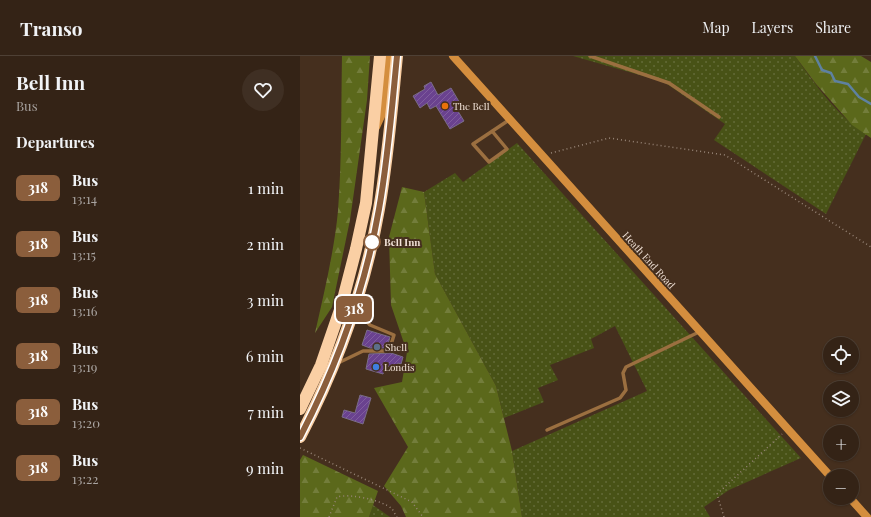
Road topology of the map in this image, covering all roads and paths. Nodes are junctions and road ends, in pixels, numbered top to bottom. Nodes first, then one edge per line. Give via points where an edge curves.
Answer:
1 (380, 56) edge
2 (389, 56) edge
3 (398, 56) edge
4 (454, 56) edge
5 (590, 56) edge
6 (720, 117) dead end
7 (509, 120) junction
8 (492, 131) junction
9 (373, 133) junction
10 (541, 156) junction
11 (871, 246) edge
12 (354, 308) junction
13 (700, 332) junction
14 (335, 364) junction
15 (300, 409) edge
16 (788, 429) junction
17 (547, 430) dead end
18 (300, 437) edge
19 (300, 448) edge
20 (824, 469) edge
21 (856, 505) edge
22 (329, 517) edge
23 (397, 517) edge
24 (423, 517) edge
25 (724, 517) edge
26 (867, 517) edge

1 - 9 highway
2 - 9 street via 382,114
3 - 12 highway via 379,209
4 - 7 street, Heath End Road
5 - 6 lane via 670,83
7 - 8 lane
7 - 10 street, Heath End Road
8 - 8 lane via 473,144 489,162 507,149
9 - 15 highway via 366,203 341,307 321,365
10 - 11 path via 608,138 725,155
10 - 13 street, Heath End Road
12 - 14 highway
12 - 14 lane via 370,325 394,335 389,351 363,351
13 - 16 street, Heath End Road
13 - 17 lane via 626,367 623,373 626,390 620,398
14 - 18 highway
16 - 20 street, Heath End Road
16 - 25 path via 717,494
19 - 24 path via 412,502
21 - 26 street
22 - 23 path via 337,497 344,494 392,508

